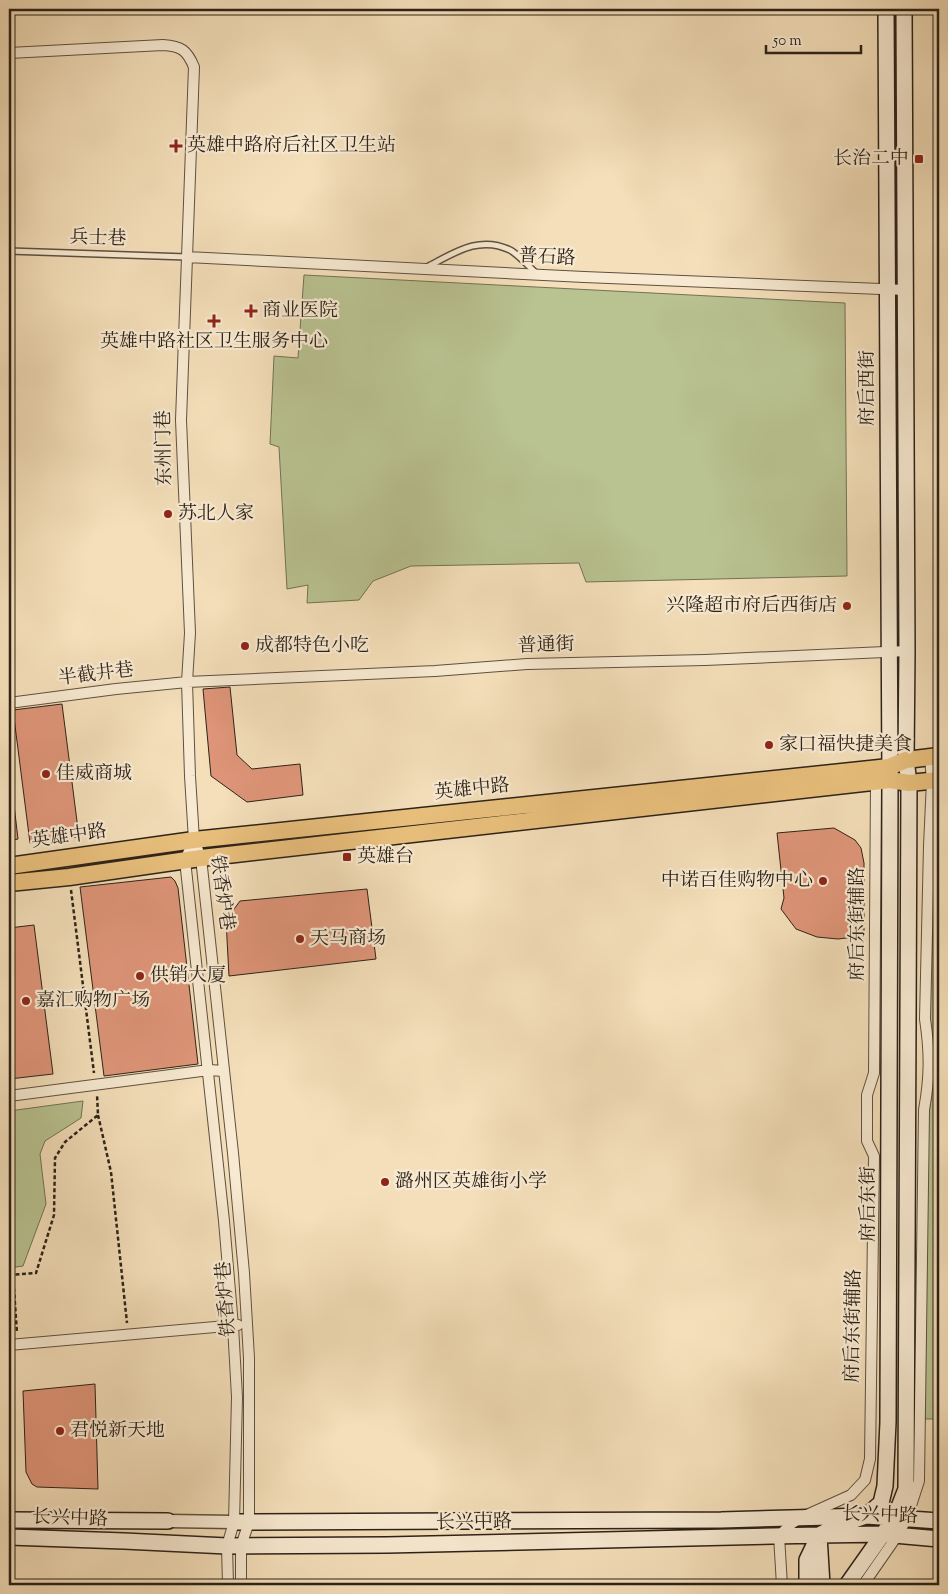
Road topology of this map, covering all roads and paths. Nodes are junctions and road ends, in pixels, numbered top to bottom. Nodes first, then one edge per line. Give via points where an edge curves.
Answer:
1 (886, 9) edge
2 (904, 9) edge
3 (9, 53) edge
4 (9, 251) edge
5 (187, 257) junction
6 (423, 269) junction
7 (538, 275) junction
8 (887, 290) junction
9 (906, 290) junction
10 (907, 651) junction
11 (889, 652) junction
12 (187, 682) junction
13 (9, 703) edge
14 (935, 757) edge
15 (906, 760) junction
16 (885, 776) junction
17 (936, 780) edge
18 (909, 784) junction
19 (194, 840) junction
20 (193, 859) junction
21 (9, 866) edge
22 (9, 883) edge
23 (209, 1070) junction
24 (224, 1071) junction
25 (9, 1096) edge
26 (98, 1114) dead end
27 (13, 1275) dead end
28 (247, 1322) junction
29 (233, 1326) junction
30 (128, 1335) junction
31 (14, 1345) edge
32 (866, 1516) junction
33 (800, 1518) junction
34 (901, 1518) junction
35 (9, 1520) edge
36 (168, 1521) joint
37 (241, 1522) junction
38 (939, 1522) edge
39 (819, 1534) junction
40 (890, 1535) junction
41 (779, 1536) junction
42 (9, 1537) edge
43 (939, 1539) edge
44 (234, 1546) junction
45 (228, 1585) edge
46 (241, 1585) edge
47 (782, 1585) edge
48 (807, 1585) edge
49 (822, 1585) edge
50 (847, 1585) edge
51 (863, 1585) edge

1 - 8 main road, 府后西街
2 - 9 main road, 府后西街
3 - 5 street, 东州门巷 via 163,45 182,49 190,56 194,67 194,88
4 - 5 lane, 兵士巷
5 - 6 street, 普石路
5 - 12 street, 东州门巷 via 181,420 190,633
6 - 7 street, 普石路
6 - 7 lane via 466,247 486,243 511,250
7 - 8 street, 普石路
8 - 9 street, 普石路
8 - 11 main road, 府后西街
9 - 10 main road, 府后西街
10 - 11 street, 普通街
10 - 15 main road, 府后西街
11 - 12 street, 普通街 via 527,664 435,672
11 - 16 main road, 府后西街
12 - 13 street, 半截井巷
12 - 19 street, 东州门巷
14 - 15 main road, 英雄中路
14 - 17 street
15 - 16 main road, 英雄中路
15 - 18 main road, 府后东街
16 - 18 main road, 英雄中路
16 - 19 main road, 英雄中路
16 - 20 main road, 英雄中路
16 - 32 main road, 府后东街 via 888,1422 885,1486 881,1503
16 - 33 street, 府后东街辅路 via 874,1073 867,1095 867,1142 874,1156 870,1459 865,1480 851,1495
17 - 18 main road, 英雄中路
17 - 34 street via 929,846 925,1019 929,1082 924,1118 919,1481
18 - 34 main road, 府后东街 via 906,1489
19 - 20 street, 铁香炉巷
19 - 20 street, 铁香炉巷
19 - 21 main road, 英雄中路
20 - 22 main road, 英雄中路
20 - 23 street, 铁香炉巷
20 - 24 street, 铁香炉巷
23 - 24 street
23 - 25 street
23 - 29 street, 铁香炉巷
24 - 28 street, 铁香炉巷 via 234,1152
26 - 30 path via 111,1172
27 - 31 path
28 - 29 street
28 - 37 street, 铁香炉巷 via 249,1367
29 - 30 street
29 - 37 street, 铁香炉巷
30 - 31 street
32 - 33 main road, 长兴中路
32 - 34 main road, 长兴中路
32 - 39 main road, 府后东街
33 - 37 main road, 长兴中路
33 - 41 street, 府后东街辅路
34 - 38 main road, 长兴中路
34 - 40 main road, 府后东街
35 - 36 main road, 长兴中路
36 - 37 street, 长兴中路
37 - 44 street
37 - 44 street, 铁香炉巷
39 - 40 main road, 长兴中路
39 - 41 main road, 长兴中路
39 - 48 main road via 806,1560
39 - 49 main road
40 - 43 main road, 长兴中路
40 - 50 main road, 府后东街
40 - 51 street
41 - 44 main road, 长兴中路
41 - 47 street
42 - 44 main road, 长兴中路
44 - 45 street
44 - 46 street

